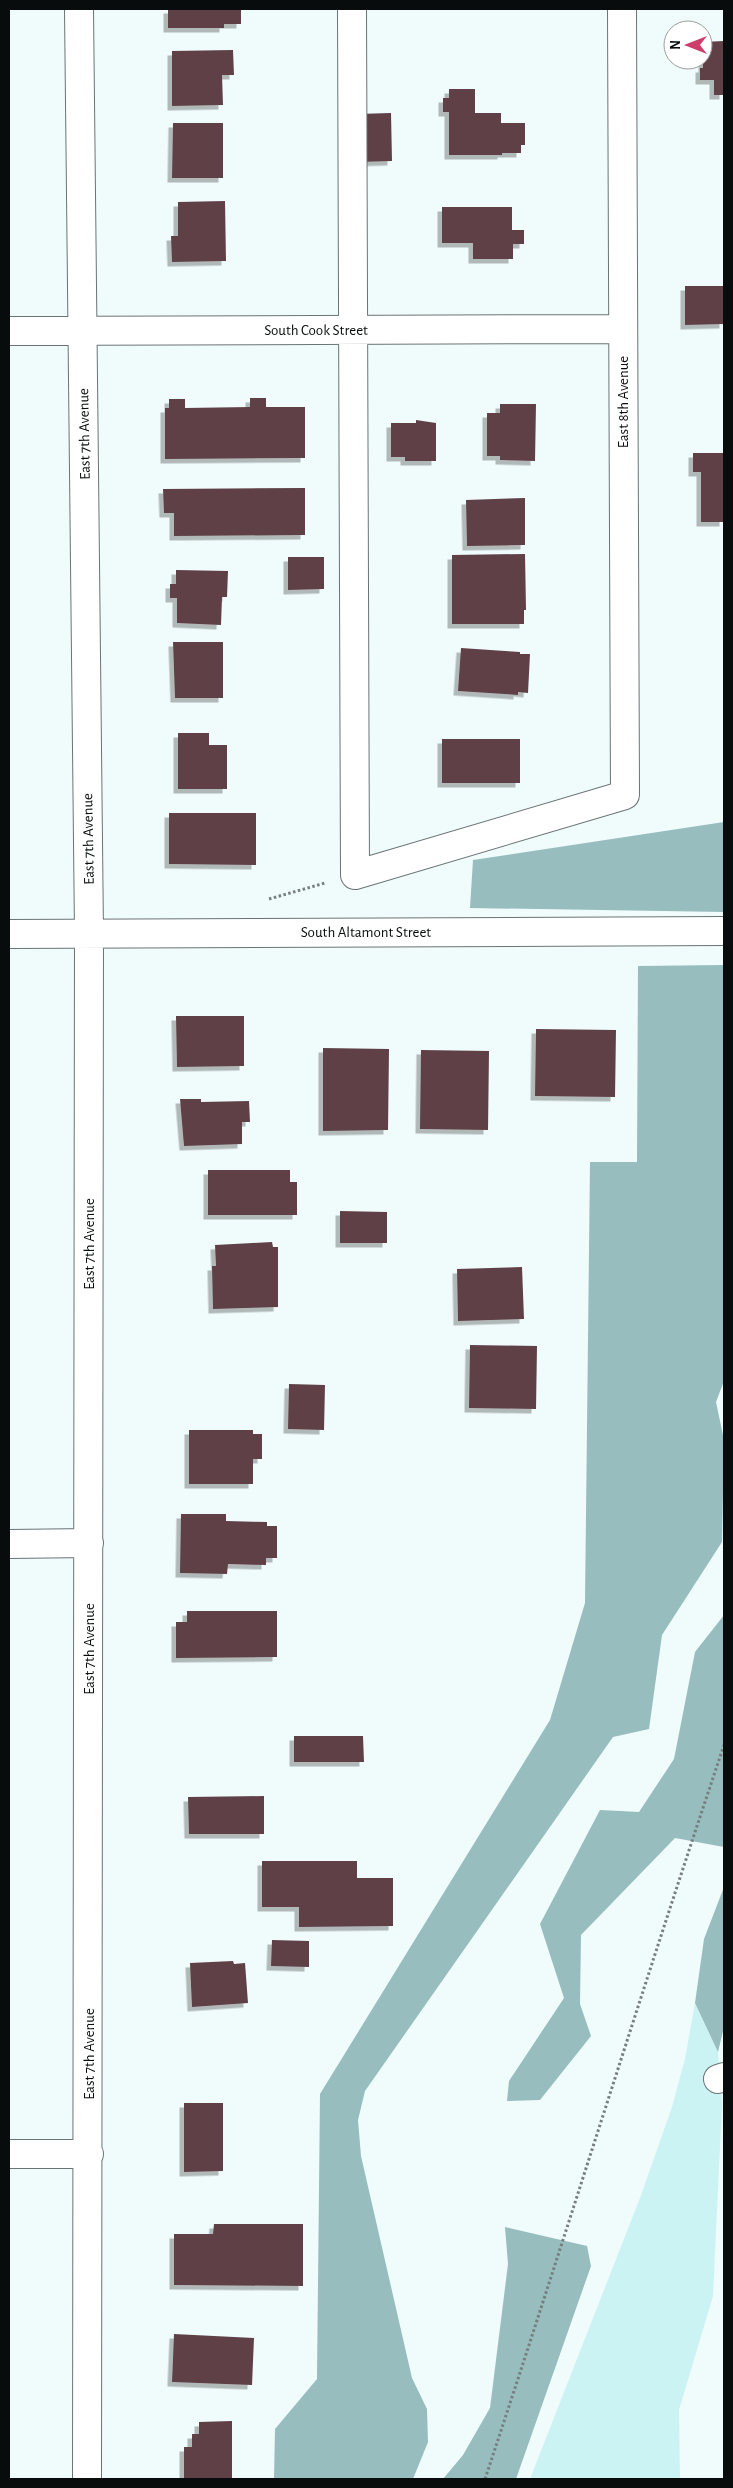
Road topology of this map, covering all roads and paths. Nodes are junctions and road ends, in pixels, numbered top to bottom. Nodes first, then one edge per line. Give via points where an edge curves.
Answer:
1 (79, 9) edge
2 (352, 9) edge
3 (622, 9) edge
4 (622, 329) junction
5 (352, 330) junction
6 (9, 331) edge
7 (82, 331) junction
8 (724, 931) edge
9 (88, 933) junction
10 (9, 934) edge
11 (88, 1543) junction
12 (9, 1544) edge
13 (724, 1745) edge
14 (9, 2154) edge
15 (88, 2154) junction
16 (87, 2479) edge
17 (485, 2479) edge

1 - 7 street, East 7th Avenue
2 - 5 street
3 - 4 street, East 8th Avenue
4 - 5 street, South Cook Street
4 - 5 street, East 8th Avenue via 625,795 355,875
5 - 7 street, South Cook Street
6 - 7 street, South Cook Street
7 - 9 street, East 7th Avenue
8 - 9 street, South Altamont Street
9 - 10 street, South Altamont Street
9 - 11 street, East 7th Avenue
11 - 12 street
11 - 15 street, East 7th Avenue
13 - 17 path
14 - 15 street
15 - 16 street, East 7th Avenue

